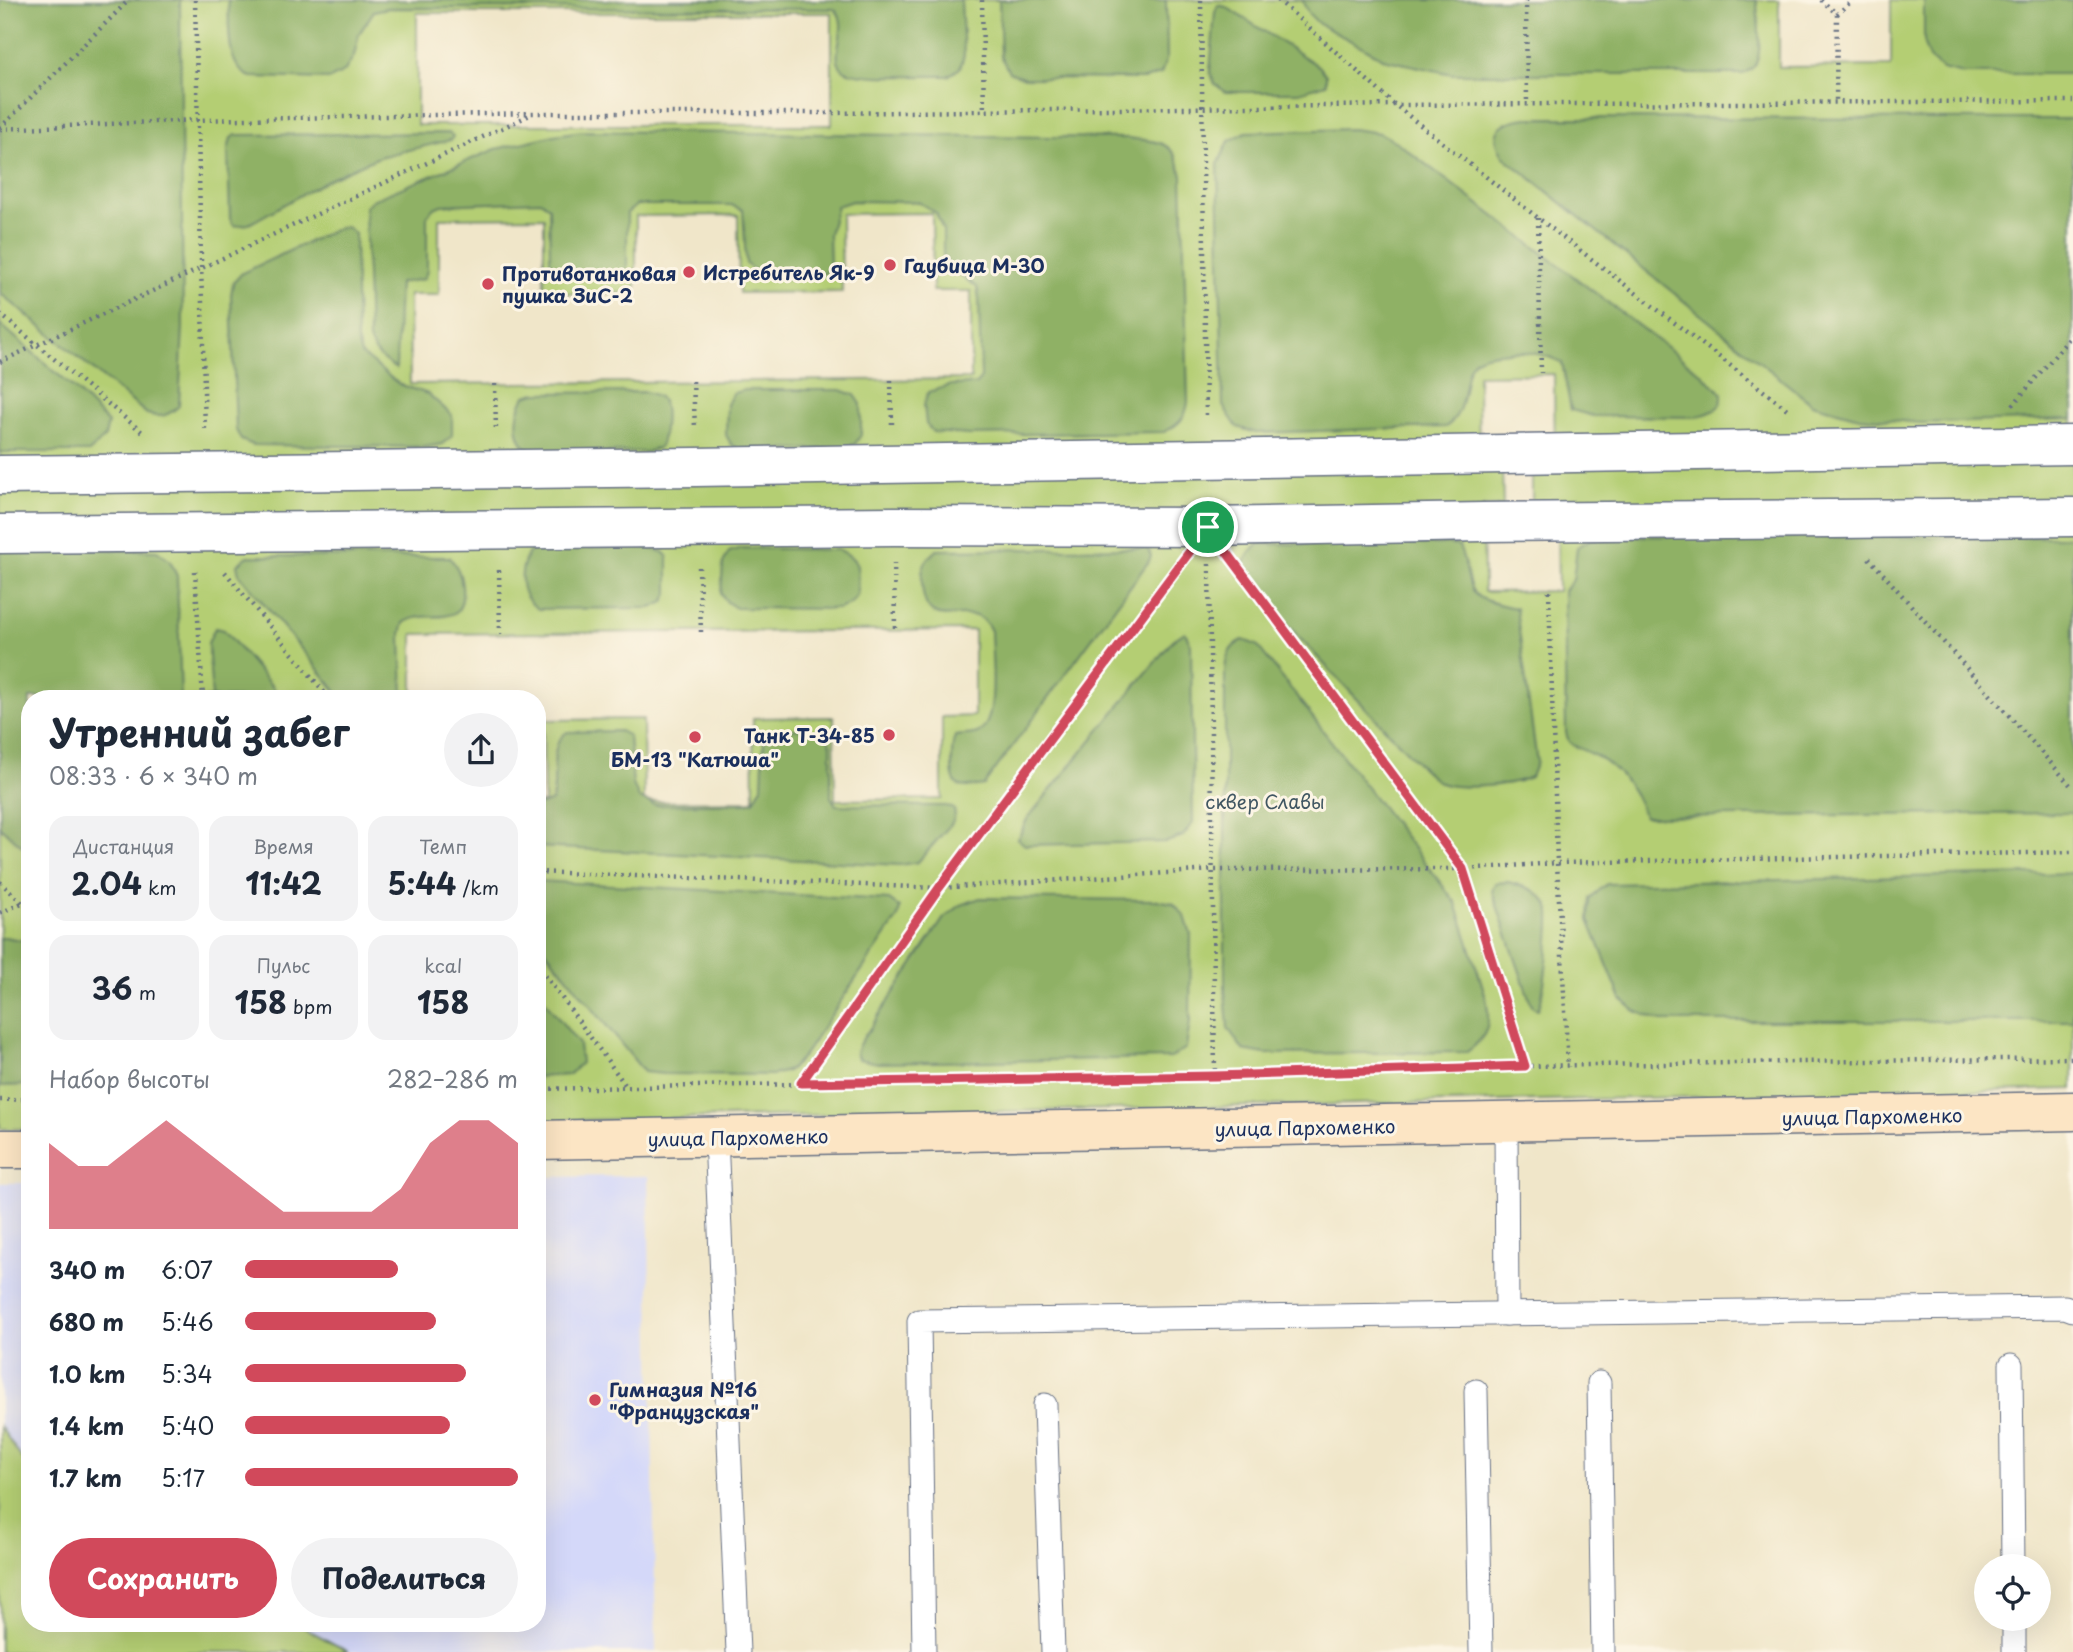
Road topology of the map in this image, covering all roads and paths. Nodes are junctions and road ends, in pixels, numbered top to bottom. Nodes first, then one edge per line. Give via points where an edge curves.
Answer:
1 (129, 0) edge
2 (195, 0) edge
3 (982, 0) edge
4 (1278, 0) edge
5 (1526, 0) edge
6 (1821, 0) edge
7 (1853, 0) edge
8 (1838, 14) junction
9 (1836, 101) junction
10 (2073, 101) edge
11 (1527, 104) junction
12 (1395, 105) junction
13 (984, 112) junction
14 (536, 113) junction
15 (196, 120) junction
16 (0, 128) edge
17 (1538, 218) junction
18 (200, 270) junction
19 (0, 314) edge
20 (2073, 334) edge
21 (37, 345) junction
22 (0, 362) edge
23 (1541, 373) dead end
24 (2073, 446) edge
25 (1977, 447) junction
26 (1841, 449) junction
27 (199, 474) junction
28 (0, 475) edge
29 (2073, 517) edge
30 (1834, 519) junction
31 (1208, 527) junction
32 (193, 532) junction
33 (0, 534) edge
34 (1549, 592) dead end
35 (203, 690) edge
36 (322, 690) edge
37 (2073, 788) edge
38 (2073, 852) edge
39 (1557, 863) junction
40 (1463, 869) junction
41 (546, 872) edge
42 (0, 882) edge
43 (939, 888) junction
44 (21, 902) edge
45 (21, 903) edge
46 (0, 913) edge
47 (546, 976) edge
48 (2073, 1058) edge
49 (1525, 1066) junction
50 (1568, 1067) junction
51 (801, 1083) junction
52 (626, 1087) junction
53 (546, 1088) edge
54 (21, 1099) edge
55 (0, 1100) edge
56 (2073, 1111) edge
57 (1506, 1123) junction
58 (716, 1137) junction
59 (546, 1140) edge
60 (0, 1149) edge
61 (21, 1149) edge
62 (2073, 1310) edge
63 (1507, 1314) junction
64 (2011, 1365) dead end
65 (1599, 1383) dead end
66 (1476, 1391) dead end
67 (1045, 1405) dead end
68 (2013, 1554) edge
69 (2014, 1631) edge
70 (738, 1652) edge
71 (924, 1652) edge
72 (1053, 1652) edge
73 (1480, 1652) edge
74 (1603, 1652) edge
75 (2014, 1652) edge

1 - 16 path
2 - 15 path
3 - 13 path
4 - 12 path
5 - 11 path
6 - 8 path
7 - 8 path
8 - 9 path
9 - 10 path
9 - 11 path
11 - 12 path
12 - 13 path
12 - 17 path
13 - 14 path
14 - 15 path
14 - 18 path
15 - 16 path
15 - 18 path
17 - 23 path
17 - 26 path
18 - 21 path
18 - 27 path
19 - 21 path
20 - 25 path
21 - 22 path
21 - 27 path
24 - 25 street
25 - 26 street
26 - 27 street
27 - 28 street
29 - 30 street
30 - 31 street
30 - 37 path
31 - 32 street
31 - 40 path
31 - 43 path
32 - 33 street
32 - 35 path
32 - 36 path
34 - 39 path
38 - 39 path
39 - 40 path
39 - 50 path
40 - 43 path via 1213,870
40 - 49 path
41 - 43 path
42 - 44 path
43 - 51 path
45 - 46 path
47 - 52 path
48 - 50 path
49 - 50 path
49 - 51 path
51 - 52 path
52 - 53 path
54 - 55 path
56 - 57 street, улица Пархоменко
57 - 58 street, улица Пархоменко
57 - 63 lane
58 - 59 street, улица Пархоменко
58 - 70 lane
60 - 61 street
62 - 63 lane
63 - 71 lane via 919,1321
64 - 68 lane
65 - 74 lane
66 - 73 lane
67 - 72 lane
69 - 75 lane

